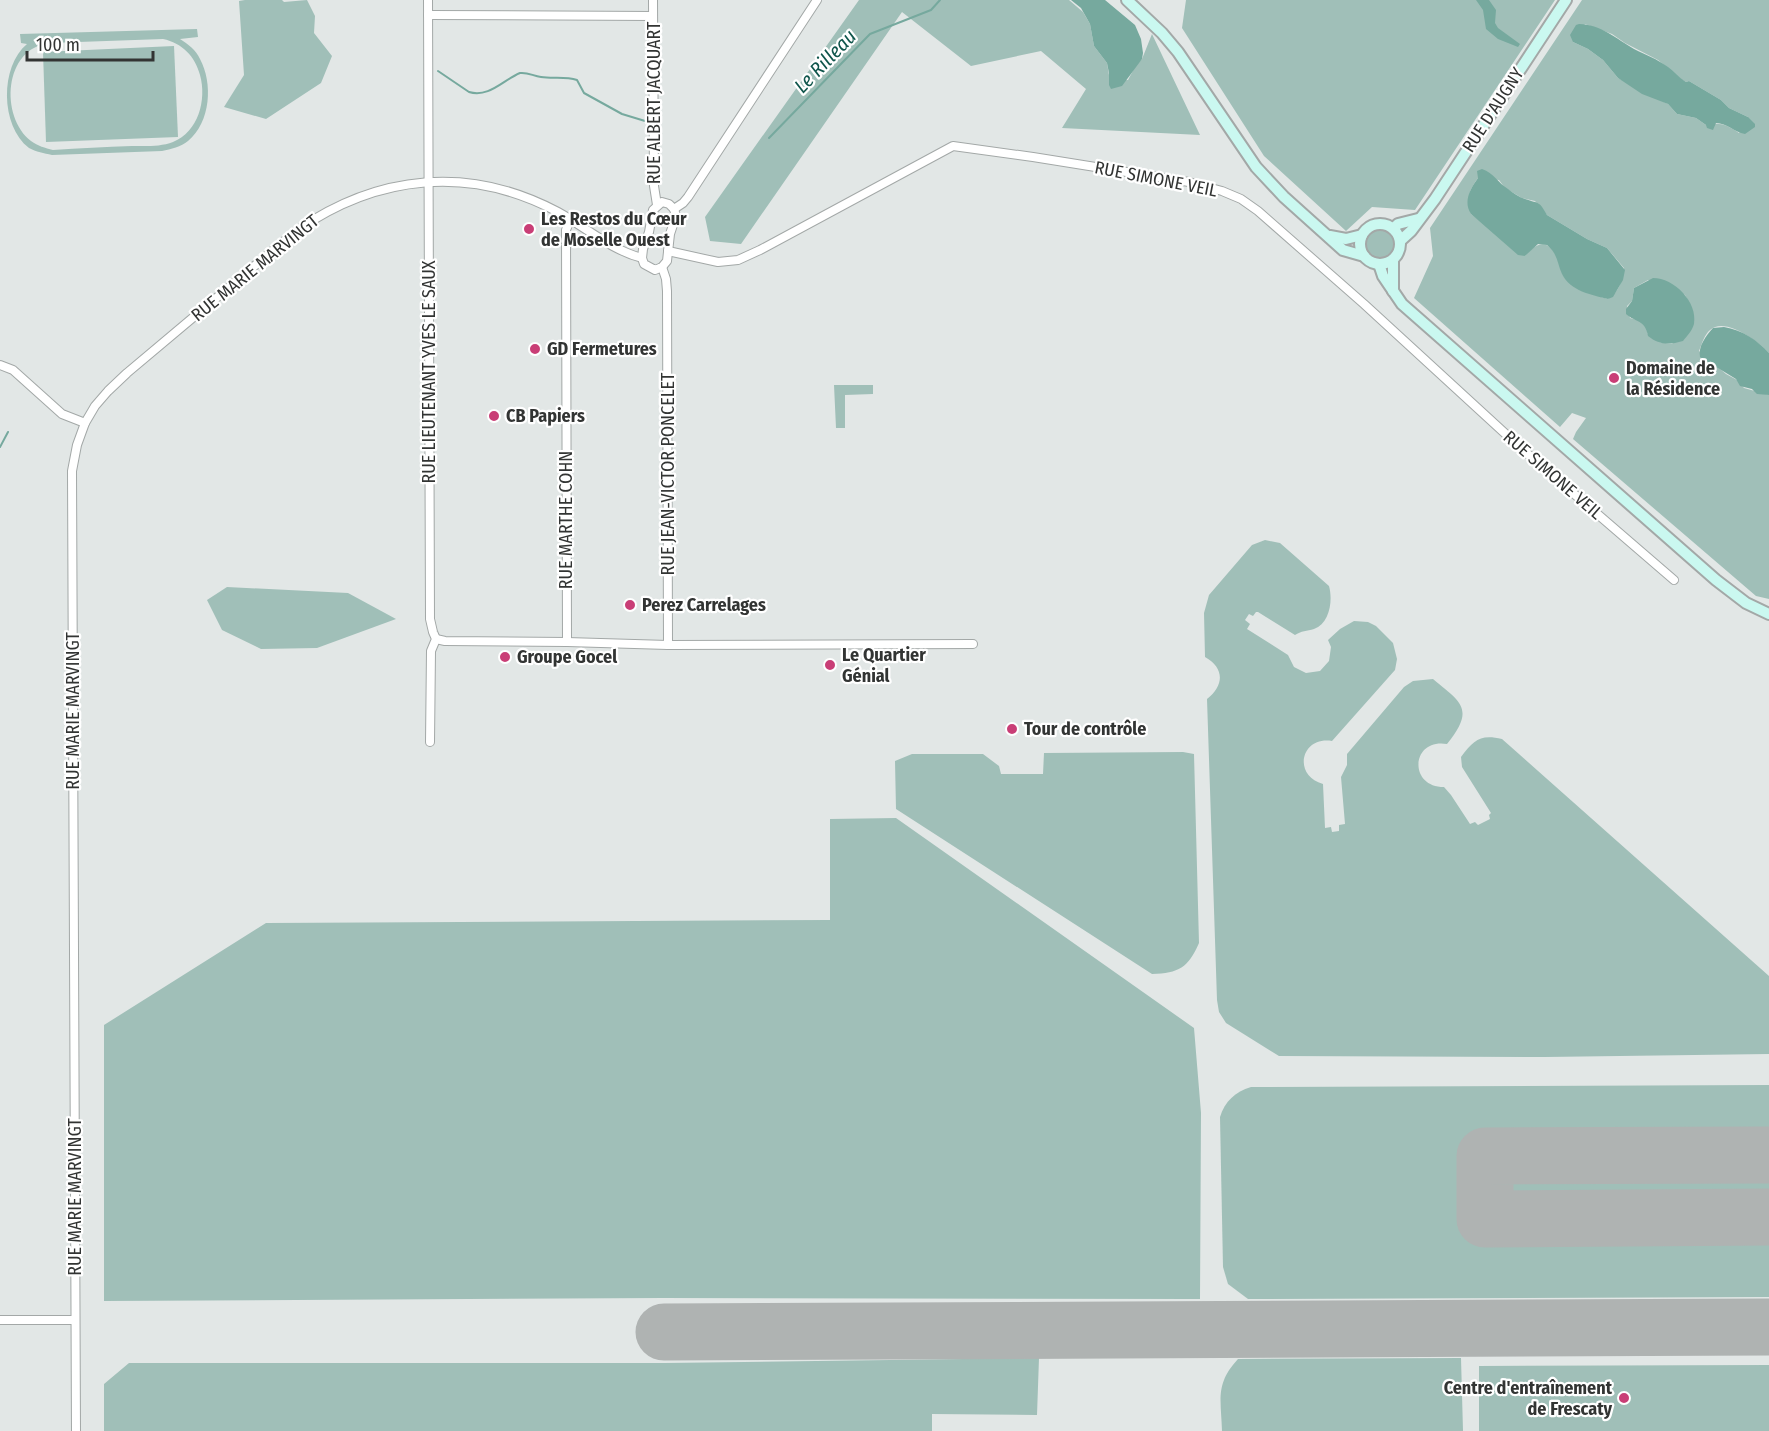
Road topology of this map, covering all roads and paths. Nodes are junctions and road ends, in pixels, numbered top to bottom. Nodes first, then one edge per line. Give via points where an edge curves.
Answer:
1 (428, 0) edge
2 (653, 0) edge
3 (817, 0) edge
4 (1127, 0) edge
5 (1566, 0) edge
6 (428, 15) junction
7 (653, 16) junction
8 (428, 181) junction
9 (657, 205) junction
10 (674, 209) junction
11 (1418, 219) junction
12 (570, 220) junction
13 (1394, 228) junction
14 (1326, 235) junction
15 (1362, 235) junction
16 (1401, 241) junction
17 (668, 251) junction
18 (1364, 256) junction
19 (642, 258) junction
20 (1393, 260) junction
21 (1380, 264) junction
22 (662, 267) junction
23 (1393, 291) junction
24 (0, 365) edge
25 (85, 423) junction
26 (1674, 580) dead end
27 (1769, 614) edge
28 (436, 639) junction
29 (567, 642) junction
30 (973, 644) dead end
31 (668, 645) junction
32 (430, 742) dead end
33 (0, 1320) edge
34 (75, 1320) junction
35 (76, 1431) edge

1 - 6 street, RUE LIEUTENANT YVES LE SAUX
2 - 7 street, RUE ALBERT JACQUART
3 - 10 street via 688,197
4 - 14 main road via 1178,52 1256,166
5 - 11 main road, RUE D'AUGNY
6 - 7 street
6 - 8 street, RUE LIEUTENANT YVES LE SAUX
7 - 9 street, RUE ALBERT JACQUART
8 - 12 street via 473,184 514,194
8 - 25 street, RUE MARIE MARVINGT via 358,197 296,231 127,373 102,398
8 - 28 street, RUE LIEUTENANT YVES LE SAUX via 430,619
9 - 10 street via 662,202
9 - 19 street
10 - 17 street
11 - 13 main road, RUE D'AUGNY
11 - 16 main road, RUE D'AUGNY
12 - 19 street via 622,252
12 - 29 street, RUE MARTHE COHN via 566,230
13 - 15 main road via 1374,224
13 - 16 main road
14 - 15 main road via 1346,239
14 - 18 main road via 1343,250
15 - 18 main road
16 - 20 main road
17 - 22 street via 668,261
17 - 26 street, RUE SIMONE VEIL via 718,262 738,260 953,147 1118,170 1222,191 1258,211
18 - 21 main road
19 - 22 street via 649,268
20 - 21 main road
20 - 23 main road
21 - 23 main road
22 - 31 street, RUE JEAN-VICTOR PONCELET via 667,291
23 - 27 main road via 1402,304 1716,580 1746,603
24 - 25 street via 13,370 62,414
25 - 34 street, RUE MARIE MARVINGT via 72,471
28 - 29 street
28 - 32 street, RUE LIEUTENANT YVES LE SAUX via 431,651
29 - 31 street
30 - 31 street
33 - 34 street
34 - 35 street, RUE MARIE MARVINGT

